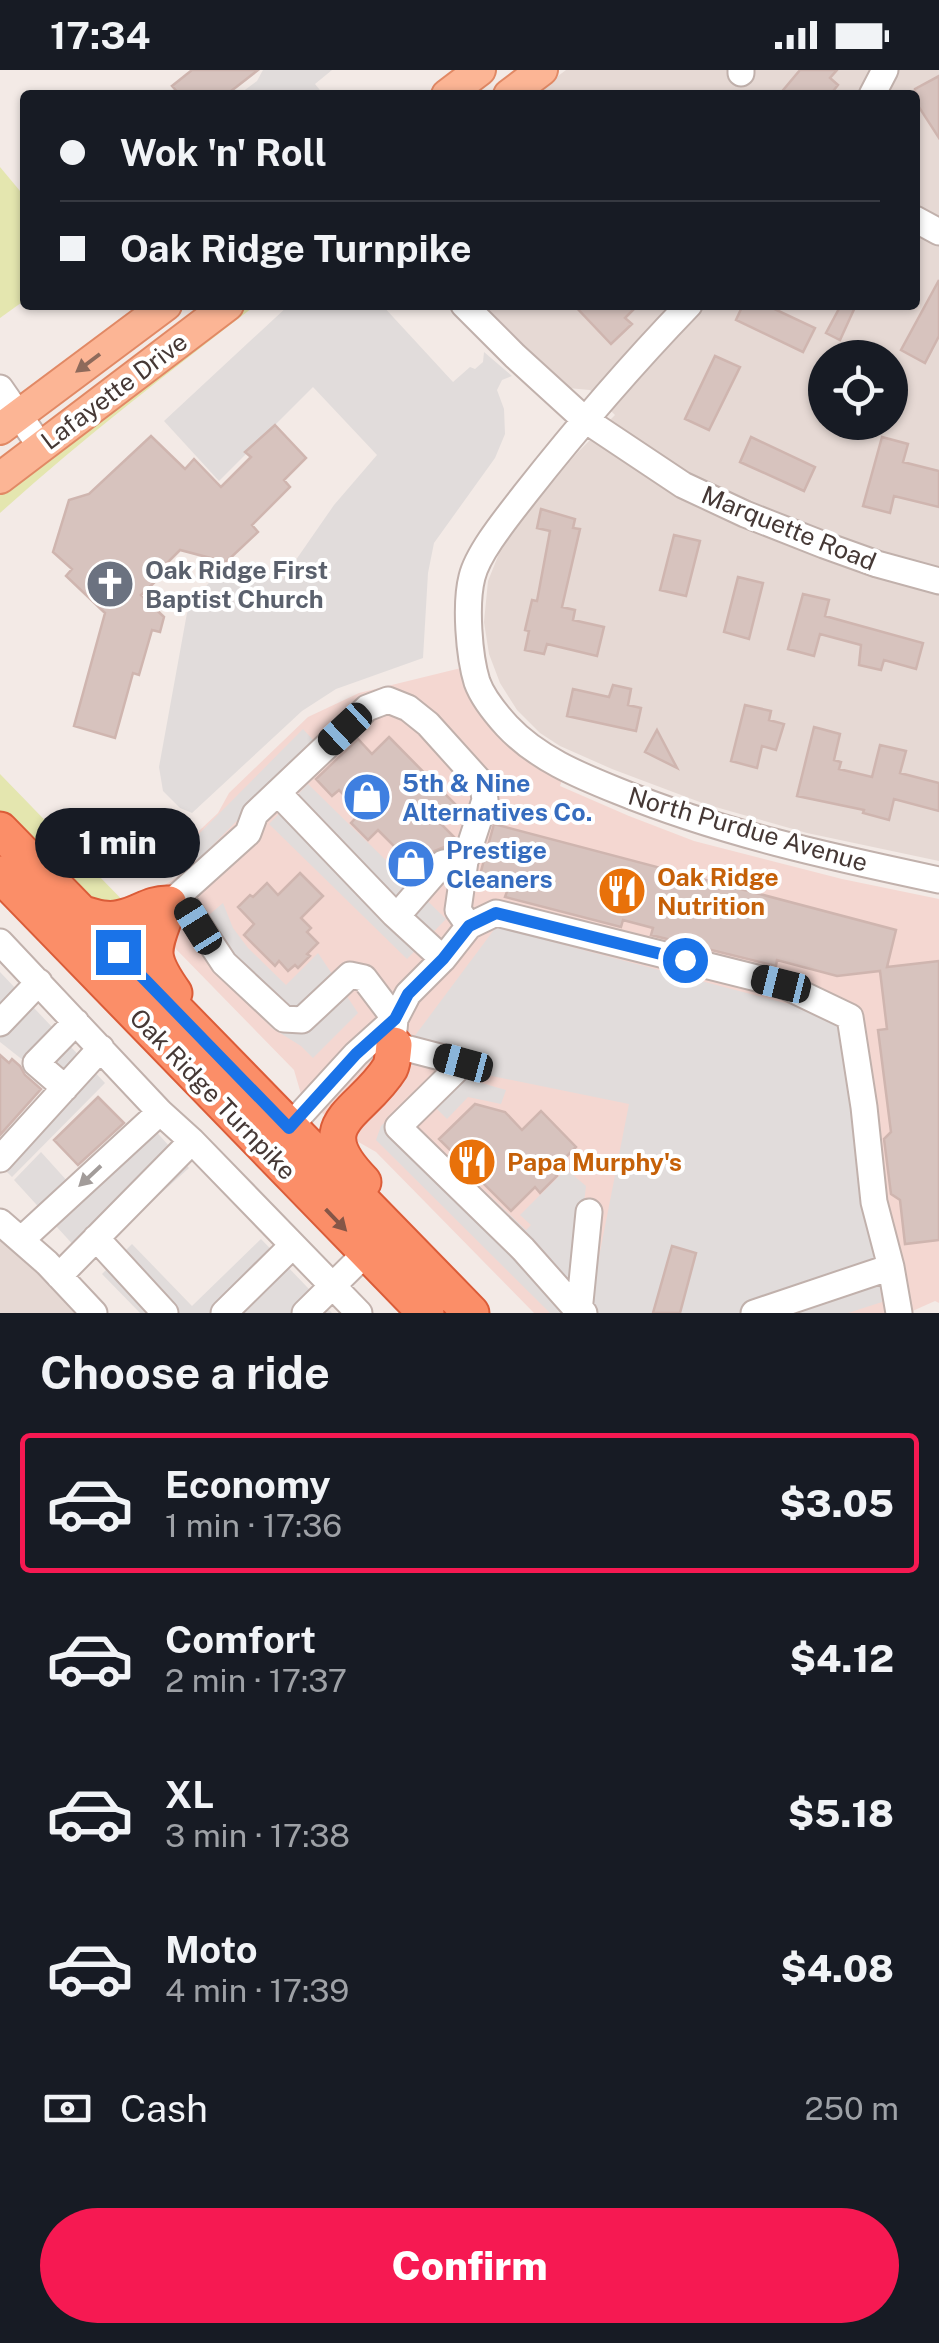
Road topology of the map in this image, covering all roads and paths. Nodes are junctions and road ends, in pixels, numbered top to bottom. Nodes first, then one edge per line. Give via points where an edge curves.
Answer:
1 (480, 70) edge
2 (542, 70) edge
3 (453, 90) edge
4 (515, 90) edge
5 (159, 310) edge
6 (221, 310) edge
7 (469, 310) edge
8 (684, 310) edge
9 (0, 388) edge
10 (584, 419) junction
11 (9, 422) edge
12 (41, 446) junction
13 (0, 478) edge
14 (939, 581) edge
15 (278, 792) junction
16 (0, 830) edge
17 (466, 859) junction
18 (0, 874) edge
19 (939, 880) edge
20 (174, 900) junction
21 (80, 913) junction
22 (397, 916) junction
23 (469, 926) junction
24 (0, 942) edge
25 (443, 959) junction
26 (39, 982) junction
27 (76, 1022) junction
28 (0, 1023) edge
29 (394, 1032) junction
30 (197, 1033) junction
31 (101, 1048) junction
32 (65, 1088) junction
33 (160, 1112) junction
34 (192, 1141) junction
35 (288, 1148) junction
36 (0, 1160) edge
37 (589, 1212) dead end
38 (0, 1222) edge
39 (96, 1238) junction
40 (21, 1240) junction
41 (378, 1240) junction
42 (293, 1245) junction
43 (891, 1267) junction
44 (59, 1276) junction
45 (332, 1285) junction
46 (581, 1312) edge
47 (94, 1313) edge
48 (165, 1313) edge
49 (224, 1313) edge
50 (304, 1313) edge
51 (359, 1313) edge
52 (426, 1313) edge
53 (471, 1313) edge
54 (754, 1313) edge
55 (899, 1313) edge

1 - 3 main road
2 - 4 main road
5 -> 11 main road, Lafayette Drive
6 - 12 main road, Lafayette Drive
7 - 10 street, Marquette Road
8 - 10 street, North Purdue Avenue
9 - 11 street
10 - 14 street, Marquette Road via 683,485 744,514
10 - 19 street, North Purdue Avenue via 494,535 472,576 468,633 478,686 506,725 544,756 643,801 812,852
11 - 12 street
12 - 13 main road, Lafayette Drive
15 - 17 street via 367,708 388,700 428,724 483,786 485,800
15 - 20 street via 255,814 248,834
15 - 22 street
16 - 21 highway, Oak Ridge Turnpike
17 - 22 street via 442,863
17 - 23 street via 458,910
18 - 35 highway, Oak Ridge Turnpike
20 - 21 highway via 123,918
20 - 29 street via 224,963 284,1019 302,1020 350,975 364,978
20 - 30 highway via 154,959
21 - 30 highway, Oak Ridge Turnpike
22 - 25 street
23 - 25 street
23 - 43 street via 496,913 781,984 850,1017 874,1202
24 - 26 street
25 - 29 street via 408,994
26 - 27 street
26 - 28 street
27 - 31 street
27 - 32 street via 36,1063
29 - 35 street
29 - 46 street via 463,1063 398,1127
29 - 53 highway via 392,1066 345,1118 336,1137 339,1152 432,1253
30 - 35 highway, Oak Ridge Turnpike
31 - 32 street
31 - 33 street
32 - 36 street
33 - 34 street
33 -> 40 street
34 - 39 street
34 - 42 street
35 - 41 highway, Oak Ridge Turnpike
37 - 46 street
38 - 40 street
39 - 44 street
39 - 48 street
40 - 44 street
41 - 45 street
41 - 52 highway, Oak Ridge Turnpike
41 - 53 highway, Oak Ridge Turnpike
42 - 45 street
42 - 49 street
43 - 54 street
43 - 55 street
44 - 47 street
45 - 50 street
45 - 51 street

